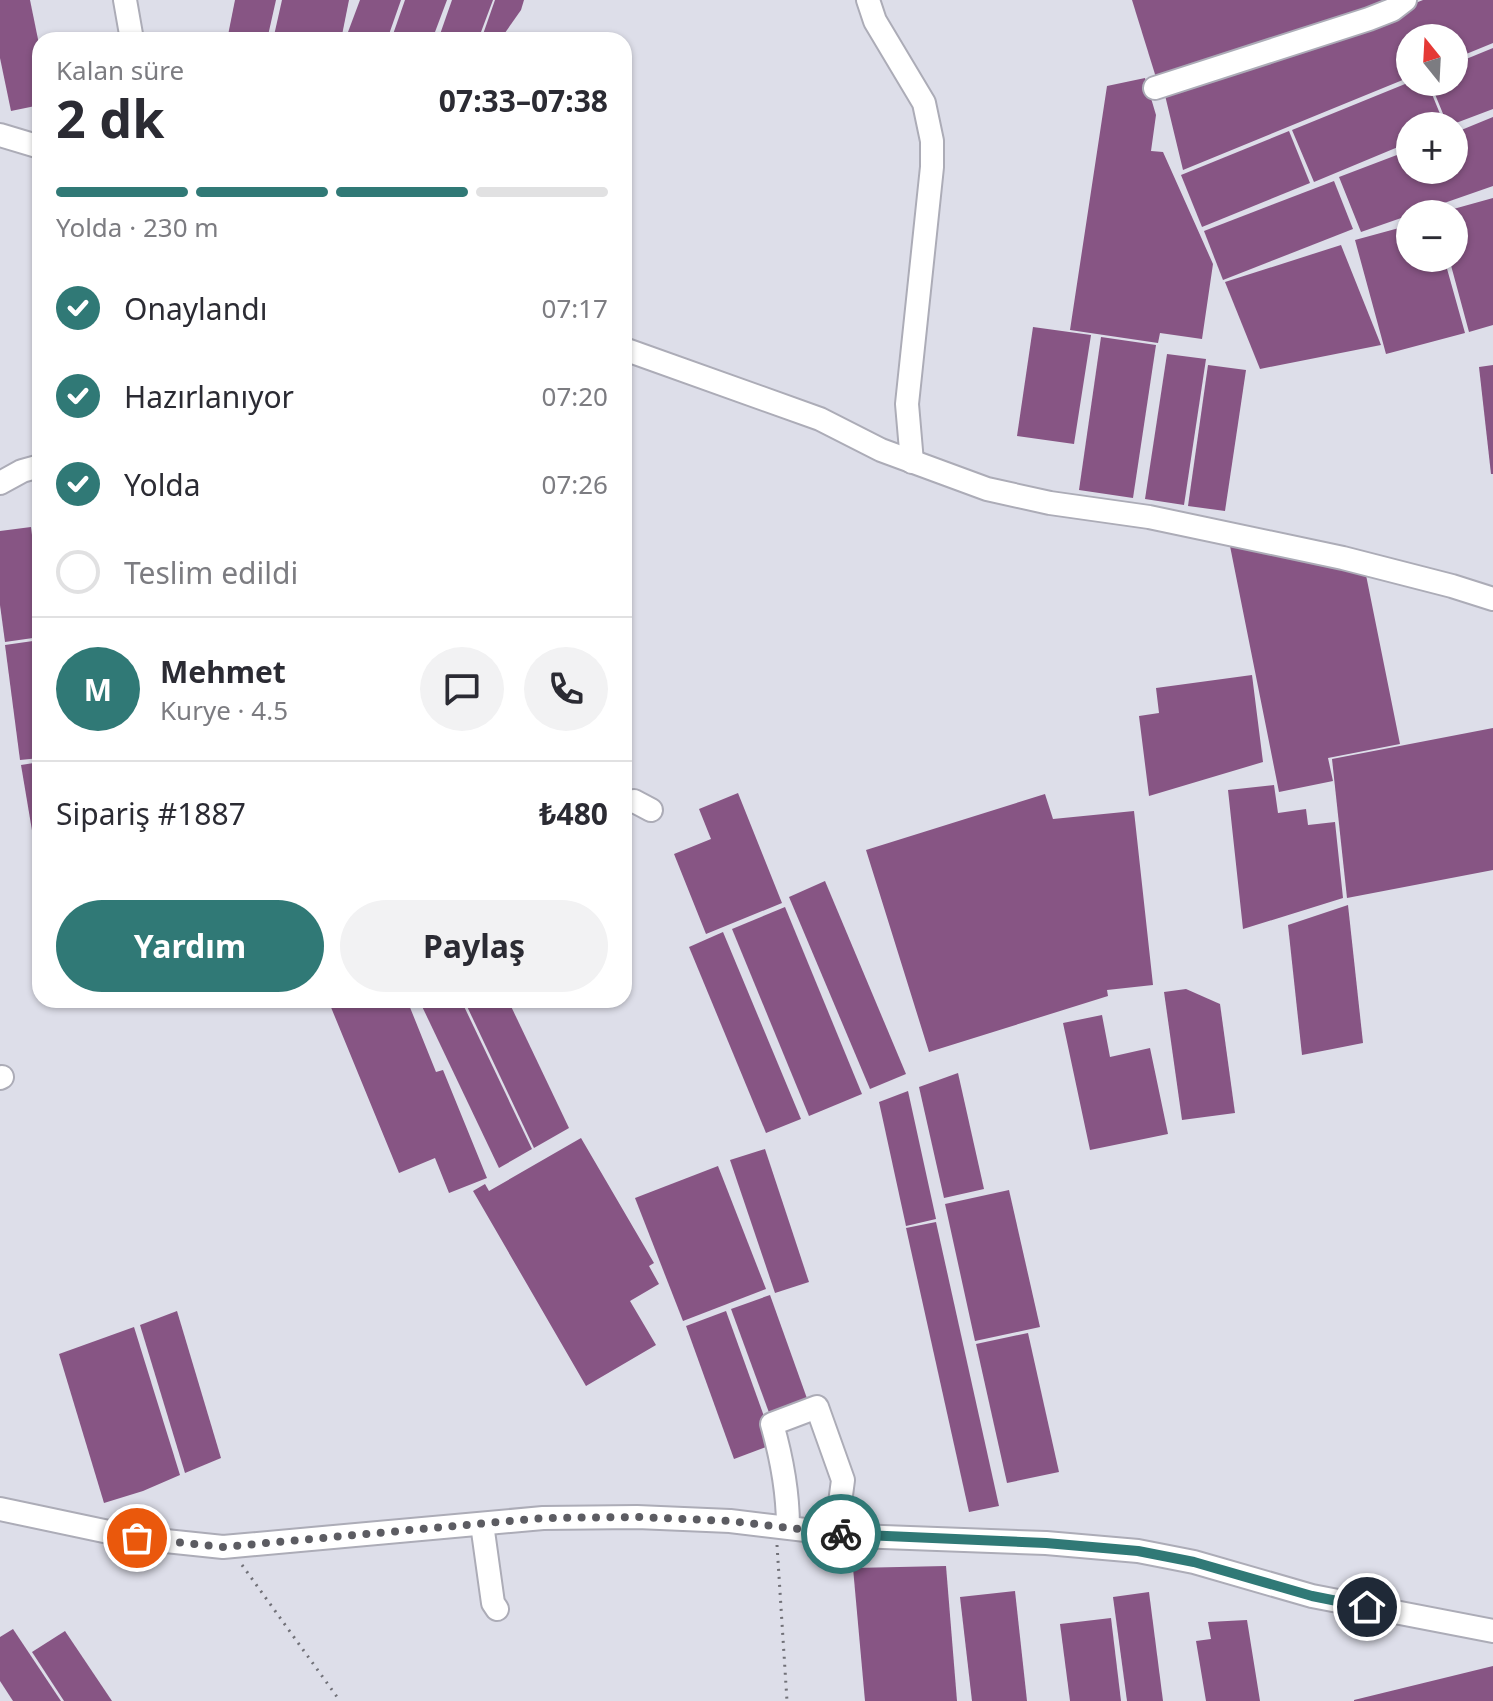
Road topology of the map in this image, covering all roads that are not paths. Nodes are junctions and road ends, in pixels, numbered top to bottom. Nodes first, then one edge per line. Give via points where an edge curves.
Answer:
1 (125, 0) edge
2 (868, 0) edge
3 (1405, 0) edge
4 (131, 32) edge
5 (1155, 88) dead end
6 (0, 135) edge
7 (32, 145) edge
8 (632, 352) edge
9 (912, 462) junction
10 (32, 468) edge
11 (0, 483) edge
12 (1493, 599) edge
13 (632, 801) edge
14 (651, 810) dead end
15 (0, 1509) edge
16 (482, 1524) junction
17 (782, 1527) junction
18 (836, 1533) junction
19 (497, 1609) dead end
20 (1493, 1631) edge

1 - 4 street
2 - 9 street via 924,103 932,141 907,404
3 - 5 street via 1369,19
6 - 7 street
8 - 9 street via 820,419
9 - 12 street via 987,489 1343,558
10 - 11 street
13 - 14 street
15 - 16 street via 137,1538 229,1546
16 - 17 street via 637,1517
16 - 19 street
17 - 18 street
17 - 18 street via 788,1497 772,1424 817,1407 843,1480
18 - 20 street via 1138,1551 1312,1596

